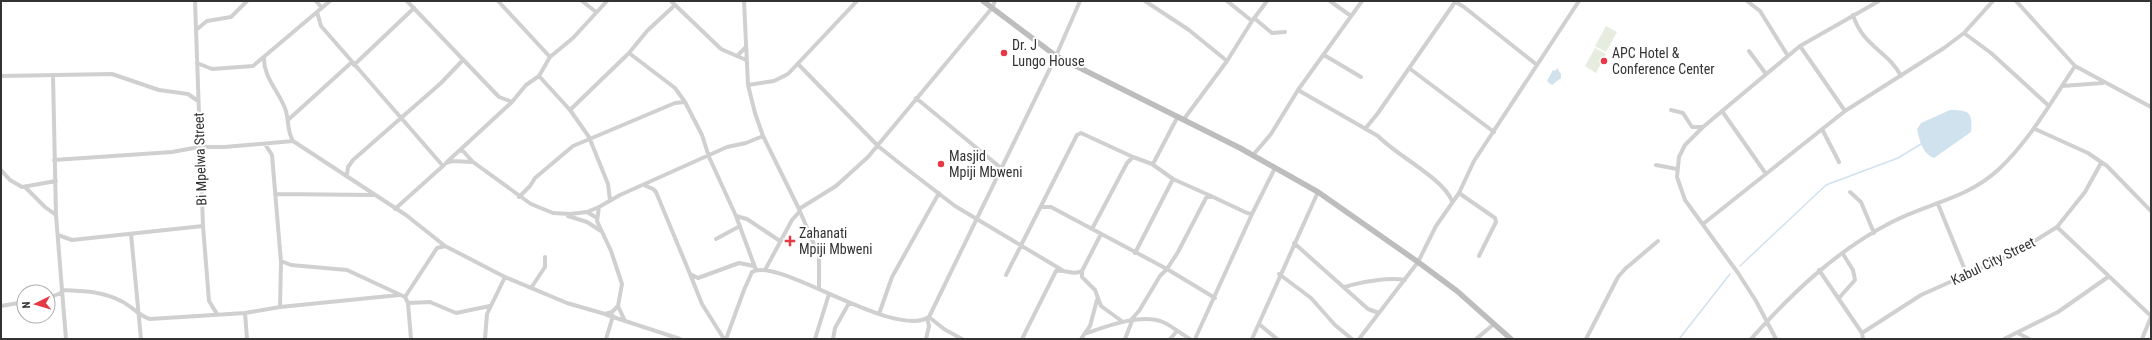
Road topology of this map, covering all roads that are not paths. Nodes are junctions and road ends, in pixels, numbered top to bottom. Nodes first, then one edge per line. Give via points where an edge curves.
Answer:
1 (195, 1) edge
2 (247, 1) edge
3 (316, 1) edge
4 (330, 1) edge
5 (407, 1) edge
6 (498, 1) edge
7 (582, 1) edge
8 (607, 1) edge
9 (671, 1) edge
10 (744, 1) edge
11 (857, 1) edge
12 (983, 1) edge
13 (995, 1) edge
14 (1080, 1) edge
15 (1145, 1) edge
16 (1227, 1) edge
17 (1267, 1) edge
18 (1330, 1) edge
19 (1362, 1) edge
20 (1454, 1) edge
21 (1579, 1) edge
22 (1747, 1) edge
23 (1879, 1) edge
24 (1993, 1) edge
25 (2016, 1) edge
26 (675, 6) junction
27 (322, 8) junction
28 (414, 8) junction
29 (992, 8) junction
30 (317, 12) junction
31 (596, 12) junction
32 (1351, 16) junction
33 (1853, 16) junction
34 (1253, 20) junction
35 (196, 30) junction
36 (1285, 32) dead end
37 (1964, 33) junction
38 (1800, 46) junction
39 (746, 47) junction
40 (1749, 51) dead end
41 (629, 53) junction
42 (1324, 55) junction
43 (736, 56) junction
44 (1056, 56) junction
45 (1788, 56) junction
46 (264, 57) junction
47 (550, 57) junction
48 (463, 60) junction
49 (746, 60) junction
50 (1228, 61) junction
51 (197, 63) junction
52 (353, 64) junction
53 (799, 65) junction
54 (1537, 65) junction
55 (2075, 66) junction
56 (1409, 68) junction
57 (1766, 74) junction
58 (1, 76) edge
59 (53, 76) junction
60 (539, 76) junction
61 (1902, 76) junction
62 (1361, 77) dead end
63 (2105, 83) junction
64 (748, 85) junction
65 (2062, 86) junction
66 (1298, 90) junction
67 (916, 98) junction
68 (198, 101) junction
69 (512, 102) junction
70 (685, 102) junction
71 (2049, 106) junction
72 (2151, 107) edge
73 (570, 110) junction
74 (1671, 110) dead end
75 (1722, 111) junction
76 (1845, 111) junction
77 (1178, 116) junction
78 (400, 119) junction
79 (1184, 119) junction
80 (288, 120) junction
81 (1703, 127) junction
82 (1365, 129) junction
83 (1822, 129) junction
84 (2035, 129) junction
85 (1494, 132) junction
86 (763, 136) junction
87 (589, 138) junction
88 (293, 141) junction
89 (265, 144) junction
90 (878, 146) junction
91 (199, 147) junction
92 (459, 151) junction
93 (1253, 155) junction
94 (709, 157) junction
95 (1133, 158) junction
96 (54, 160) junction
97 (473, 162) junction
98 (1839, 162) dead end
99 (2101, 163) junction
100 (1152, 164) junction
101 (444, 165) junction
102 (1656, 166) dead end
103 (1001, 168) junction
104 (1275, 168) junction
105 (1677, 169) junction
106 (1, 170) edge
107 (347, 174) junction
108 (1766, 174) junction
109 (1173, 179) junction
110 (56, 180) junction
111 (655, 180) junction
112 (644, 185) junction
113 (25, 187) junction
114 (653, 189) junction
115 (610, 191) junction
116 (1318, 192) junction
117 (1850, 192) dead end
118 (939, 193) junction
119 (1459, 193) junction
120 (275, 194) junction
121 (374, 194) junction
122 (620, 195) junction
123 (1211, 196) junction
124 (519, 197) junction
125 (1046, 198) junction
126 (610, 200) junction
127 (1452, 201) junction
128 (1938, 204) junction
129 (599, 207) junction
130 (1041, 207) junction
131 (1051, 207) junction
132 (394, 209) junction
133 (800, 210) junction
134 (2151, 211) edge
135 (587, 212) junction
136 (565, 214) junction
137 (1252, 214) junction
138 (56, 215) junction
139 (736, 216) junction
140 (597, 218) junction
141 (975, 219) junction
142 (1703, 224) junction
143 (203, 226) junction
144 (740, 226) junction
145 (2057, 227) junction
146 (1092, 229) junction
147 (602, 232) junction
148 (1874, 233) junction
149 (131, 234) junction
150 (1101, 234) junction
151 (58, 235) junction
152 (716, 239) dead end
153 (438, 240) junction
154 (780, 240) junction
155 (1658, 241) dead end
156 (1294, 243) junction
157 (445, 246) junction
158 (1021, 246) junction
159 (437, 248) junction
160 (1135, 253) junction
161 (1843, 254) junction
162 (1479, 256) dead end
163 (545, 257) dead end
164 (281, 261) junction
165 (1418, 262) junction
166 (754, 265) junction
167 (1167, 269) junction
168 (758, 270) junction
169 (765, 270) junction
170 (1062, 270) junction
171 (1819, 270) junction
172 (1082, 272) junction
173 (690, 274) junction
174 (1279, 274) junction
175 (1006, 275) dead end
176 (1967, 275) junction
177 (2108, 277) junction
178 (505, 278) junction
179 (698, 278) junction
180 (1405, 280) junction
181 (693, 283) junction
182 (531, 288) junction
183 (1345, 288) junction
184 (819, 289) junction
185 (62, 290) junction
186 (829, 294) junction
187 (56, 295) edge
188 (399, 295) junction
189 (405, 297) junction
190 (1215, 298) junction
191 (1839, 298) junction
192 (1097, 299) junction
193 (16, 303) edge
194 (849, 303) junction
195 (408, 304) junction
196 (1, 306) edge
197 (490, 306) junction
198 (618, 306) junction
199 (280, 307) junction
200 (245, 313) junction
201 (1379, 313) junction
202 (217, 314) junction
203 (605, 314) junction
204 (879, 314) junction
205 (140, 316) junction
206 (612, 316) junction
207 (2151, 316) edge
208 (928, 318) junction
209 (624, 319) junction
210 (1131, 321) junction
211 (1767, 321) junction
212 (1123, 322) junction
213 (1258, 324) junction
214 (1494, 324) junction
215 (1177, 331) junction
216 (1087, 333) junction
217 (1862, 333) junction
218 (2018, 333) junction
219 (66, 339) edge
220 (141, 339) edge
221 (247, 339) edge
222 (411, 339) edge
223 (485, 339) edge
224 (606, 339) edge
225 (680, 339) edge
226 (725, 339) edge
227 (815, 339) edge
228 (833, 339) edge
229 (926, 339) edge
230 (962, 339) edge
231 (1022, 339) edge
232 (1081, 339) edge
233 (1125, 339) edge
234 (1170, 339) edge
235 (1190, 339) edge
236 (1195, 339) edge
237 (1252, 339) edge
238 (1276, 339) edge
239 (1352, 339) edge
240 (1359, 339) edge
241 (1476, 339) edge
242 (1511, 339) edge
243 (1586, 339) edge
244 (1751, 339) edge
245 (1776, 339) edge
246 (1863, 339) edge
247 (2004, 339) edge
248 (2029, 339) edge
249 (2142, 339) edge

1 - 35 street, Bi Mpelwa Street
2 - 35 street via 231,17 207,21
3 - 27 street
4 - 27 street
5 - 28 street
6 - 47 street
7 - 31 street
8 - 31 street
9 - 26 street
10 - 39 street
11 - 53 street
12 - 29 street
13 - 29 street
14 - 44 street
15 - 50 street via 1189,30
16 - 34 street
17 - 34 street
18 - 32 street
19 - 32 street
20 - 54 street
20 - 56 street
21 - 54 street
22 - 45 street via 1760,11
23 - 33 street
24 - 37 street
25 - 55 street
26 - 41 street via 647,31
26 - 43 street via 721,49
27 - 30 street
28 - 48 street
28 - 52 street
29 - 44 street
29 - 67 street
30 - 46 street
30 - 52 street via 321,26
31 - 47 street via 573,38
32 - 42 street
33 - 38 street
33 - 61 street via 1869,43 1893,63
34 - 36 street via 1272,33
34 - 50 street
35 - 51 street, Bi Mpelwa Street
37 - 61 street
37 - 71 street via 1991,53
38 - 45 street
38 - 76 street
39 - 43 street
39 - 49 street
40 - 57 street
41 - 70 street via 675,88
41 - 73 street
42 - 62 street
42 - 66 street
43 - 49 street
44 - 77 street
44 - 103 street
45 - 57 street
46 - 51 street via 251,66 212,69
46 - 80 street via 266,73 285,108
47 - 60 street
48 - 69 street via 499,97
48 - 78 street
49 - 64 street
50 - 79 street
51 - 68 street, Bi Mpelwa Street
52 - 78 street
52 - 80 street
53 - 64 street via 781,79
53 - 90 street
54 - 85 street
55 - 63 street
55 - 65 street
56 - 82 street
56 - 85 street
57 - 75 street
58 - 59 street
59 - 68 street via 112,74 159,90 188,94
59 - 96 street
60 - 69 street via 526,85
60 - 73 street
61 - 76 street
63 - 65 street
63 - 72 street
64 - 86 street
65 - 71 street
66 - 82 street
66 - 93 street via 1271,134
67 - 90 street
67 - 103 street
68 - 91 street, Bi Mpelwa Street
69 - 92 street
70 - 87 street via 675,103
70 - 94 street via 702,135
71 - 84 street
73 - 87 street
74 - 81 street via 1683,113 1692,127
75 - 81 street
75 - 108 street
76 - 83 street
77 - 79 street
77 - 100 street
78 - 101 street
78 - 107 street via 353,160 348,166
79 - 93 street
80 - 88 street via 288,130
81 - 105 street via 1685,145
82 - 127 street via 1378,136 1387,146 1440,184 1449,193
83 - 98 street
83 - 108 street
84 - 99 street via 2088,153
84 - 128 street via 1997,170 1969,192
85 - 119 street via 1474,161
86 - 94 street via 727,147
86 - 133 street
87 - 115 street
87 - 124 street via 573,146 535,178
88 - 89 street
88 - 107 street
89 - 91 street
89 - 120 street via 272,155
90 - 118 street
90 - 133 street via 836,186
91 - 96 street via 172,152
91 - 143 street, Bi Mpelwa Street
92 - 97 street via 463,151
92 - 101 street
93 - 104 street
94 - 111 street
94 - 139 street
95 - 100 street
95 - 125 street via 1082,133 1077,135
95 - 146 street via 1127,163
96 - 110 street
97 - 101 street via 452,161
97 - 124 street
99 - 134 street via 2118,174
99 - 145 street, Kabul City Street via 2085,192
100 - 109 street
101 - 132 street
102 - 105 street
103 - 141 street
104 - 116 street
104 - 137 street
105 - 142 street via 1680,189 1685,200
106 - 113 street via 16,185
107 - 121 street
108 - 142 street
109 - 123 street
109 - 160 street
110 - 113 street
110 - 138 street
111 - 112 street
111 - 114 street
112 - 114 street
112 - 122 street
113 - 138 street
114 - 173 street
115 - 122 street
115 - 126 street
116 - 156 street
116 - 165 street
117 - 148 street via 1861,202
118 - 141 street
118 - 204 street via 892,277
119 - 127 street
119 - 162 street via 1495,218 1496,222
120 - 121 street
120 - 164 street
121 - 132 street
122 - 126 street
123 - 137 street
123 - 167 street via 1202,204 1185,242
124 - 136 street via 553,213
125 - 130 street
125 - 131 street
126 - 129 street
127 - 165 street
128 - 148 street via 1890,223
128 - 176 street
129 - 135 street
129 - 140 street
130 - 131 street
130 - 158 street
131 - 146 street
132 - 153 street via 415,221
133 - 154 street
133 - 184 street via 819,256
135 - 136 street
135 - 140 street
136 - 147 street via 587,222
137 - 190 street
138 - 151 street
139 - 144 street
139 - 154 street via 747,219
140 - 147 street
141 - 158 street
141 - 208 street
142 - 211 street via 1745,284
143 - 149 street
143 - 202 street, Bi Mpelwa Street via 209,301
144 - 152 street
144 - 166 street
145 - 176 street, Kabul City Street via 2017,252
145 - 177 street
146 - 150 street
147 - 198 street via 621,278
148 - 161 street
149 - 151 street via 72,240
149 - 205 street
150 - 160 street
150 - 172 street
151 - 185 street
153 - 157 street
153 - 159 street
154 - 169 street
155 - 243 street via 1618,277
156 - 174 street
156 - 183 street
157 - 159 street
157 - 178 street
158 - 170 street
158 - 175 street
159 - 189 street
160 - 167 street
161 - 171 street
161 - 191 street via 1853,270 1855,280
163 - 182 street via 545,267
164 - 188 street via 291,265 347,270
164 - 199 street
165 - 180 street
165 - 214 street
166 - 168 street
166 - 179 street via 739,263
167 - 190 street
167 - 210 street
168 - 169 street
168 - 226 street via 752,272
169 - 184 street
170 - 172 street via 1074,274
170 - 231 street via 1056,271 1051,278 1041,304
171 - 191 street
171 - 211 street
172 - 192 street via 1083,280 1094,290
173 - 179 street
173 - 181 street
174 - 213 street
174 - 239 street via 1311,298 1335,326
176 - 217 street, Kabul City Street via 1921,295
177 - 207 street
177 - 218 street via 2058,312
178 - 182 street
178 - 197 street
179 - 181 street
180 - 183 street via 1362,282
180 - 201 street
181 - 226 street via 702,304
182 - 203 street via 567,303
183 - 201 street via 1368,309
184 - 186 street
185 - 187 street
185 - 205 street via 104,294 130,306
185 - 219 street
186 - 194 street
186 - 227 street
188 - 189 street
188 - 199 street
189 - 195 street
190 - 236 street
191 - 217 street
192 - 212 street via 1101,306
192 - 216 street
193 - 196 street
194 - 204 street
194 - 228 street via 835,328
195 - 197 street via 430,302 456,313
195 - 222 street
197 - 223 street via 485,320
198 - 203 street
198 - 209 street
199 - 200 street
200 - 202 street
200 - 221 street
201 - 240 street
202 - 205 street via 150,319
203 - 206 street
204 - 208 street via 916,322
205 - 220 street
206 - 209 street
206 - 224 street
207 - 249 street
208 - 229 street
208 - 230 street
209 - 225 street
210 - 212 street
210 - 215 street via 1161,321
210 - 233 street
211 - 244 street
211 - 245 street
212 - 216 street
213 - 237 street
213 - 238 street
214 - 241 street
214 - 242 street
215 - 234 street
215 - 235 street
216 - 232 street
217 - 246 street
218 - 247 street
218 - 248 street

